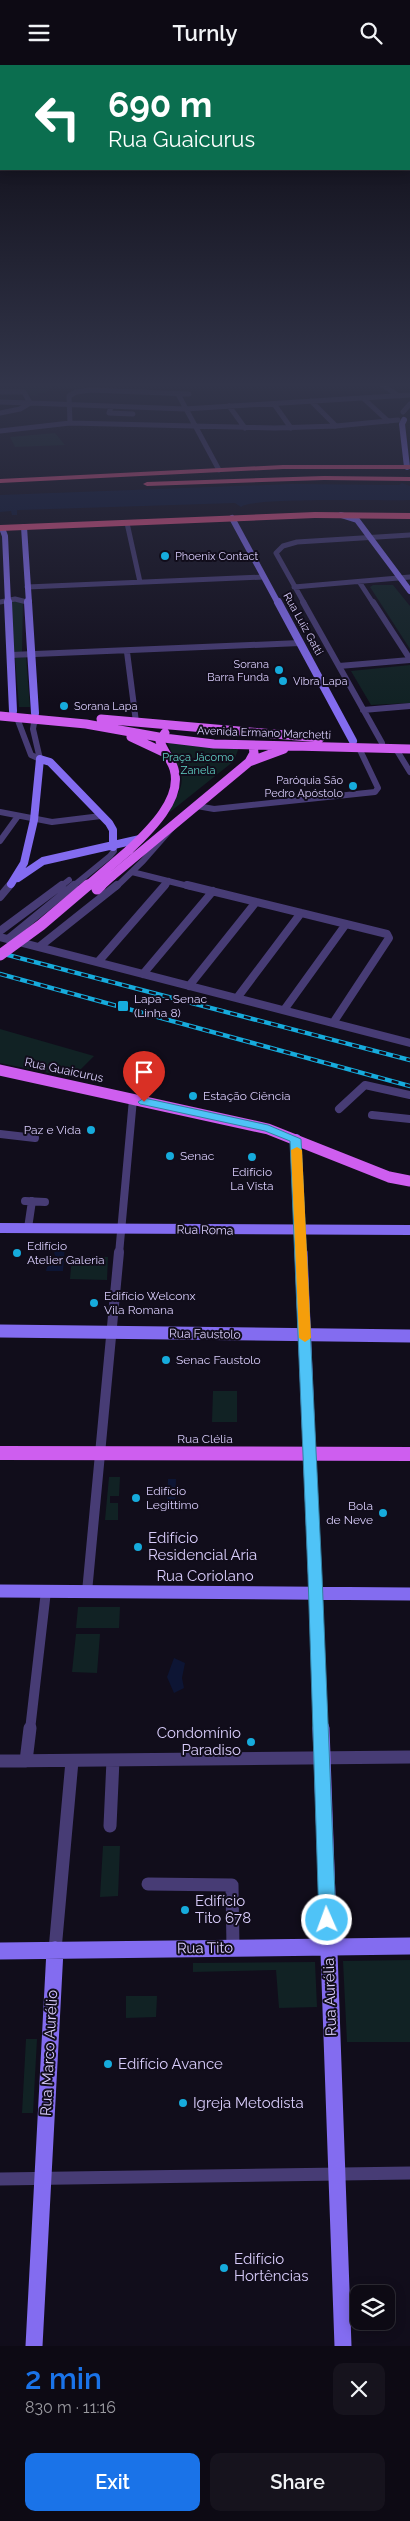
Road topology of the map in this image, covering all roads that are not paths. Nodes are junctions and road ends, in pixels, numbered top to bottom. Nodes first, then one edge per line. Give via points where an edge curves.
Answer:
1 (410, 507) edge
2 (410, 512) edge
3 (341, 515) junction
4 (365, 515) junction
5 (410, 516) edge
6 (18, 518) dead end
7 (232, 518) junction
8 (63, 520) junction
9 (357, 520) junction
10 (173, 521) junction
11 (127, 523) junction
12 (1, 526) edge
13 (24, 527) junction
14 (410, 535) edge
15 (18, 537) junction
16 (370, 537) junction
17 (5, 539) junction
18 (264, 577) junction
19 (410, 577) edge
20 (400, 579) junction
21 (140, 582) junction
22 (360, 583) junction
23 (294, 587) junction
24 (23, 591) junction
25 (410, 591) edge
26 (5, 596) edge
27 (0, 606) edge
28 (8, 609) junction
29 (300, 643) junction
30 (127, 651) junction
31 (30, 653) junction
32 (12, 655) junction
33 (410, 660) edge
34 (339, 666) junction
35 (410, 706) edge
36 (0, 710) edge
37 (364, 710) junction
38 (15, 715) junction
39 (0, 716) edge
40 (37, 716) junction
41 (136, 722) junction
42 (186, 726) junction
43 (111, 728) junction
44 (238, 731) junction
45 (160, 737) junction
46 (410, 742) edge
47 (382, 743) junction
48 (356, 745) junction
49 (253, 746) junction
50 (297, 746) junction
51 (396, 749) junction
52 (410, 749) edge
53 (163, 752) junction
54 (40, 759) junction
55 (249, 762) junction
56 (410, 773) edge
57 (197, 806) junction
58 (0, 812) edge
59 (18, 816) junction
60 (100, 816) junction
61 (34, 820) junction
62 (173, 827) junction
63 (0, 841) edge
64 (143, 844) junction
65 (114, 847) junction
66 (132, 872) junction
67 (69, 880) dead end
68 (0, 881) edge
69 (169, 881) junction
70 (11, 884) junction
71 (213, 891) junction
72 (0, 897) edge
73 (256, 902) junction
74 (301, 913) junction
75 (346, 924) junction
76 (0, 931) edge
77 (4, 938) edge
78 (39, 947) junction
79 (0, 955) edge
80 (98, 963) junction
81 (0, 964) edge
82 (143, 974) junction
83 (189, 986) junction
84 (236, 998) junction
85 (284, 1010) junction
86 (332, 1023) junction
87 (410, 1043) edge
88 (0, 1070) edge
89 (410, 1095) edge
90 (133, 1099) junction
91 (339, 1109) dead end
92 (372, 1115) dead end
93 (410, 1119) edge
94 (0, 1134) edge
95 (35, 1138) dead end
96 (296, 1139) junction
97 (410, 1181) edge
98 (45, 1201) dead end
99 (0, 1228) edge
100 (28, 1228) junction
101 (120, 1229) junction
102 (410, 1230) edge
103 (301, 1231) junction
104 (0, 1331) edge
105 (110, 1333) junction
106 (305, 1335) junction
107 (410, 1336) edge
108 (0, 1453) edge
109 (100, 1454) junction
110 (309, 1454) junction
111 (410, 1454) edge
112 (0, 1591) edge
113 (46, 1591) junction
114 (87, 1592) junction
115 (316, 1593) junction
116 (410, 1594) edge
117 (410, 1757) edge
118 (322, 1758) junction
119 (113, 1760) junction
120 (0, 1761) edge
121 (26, 1761) junction
122 (72, 1761) junction
123 (110, 1826) dead end
124 (148, 1884) dead end
125 (410, 1946) edge
126 (328, 1947) junction
127 (233, 1948) junction
128 (55, 1950) junction
129 (0, 1951) edge
130 (337, 2173) junction
131 (410, 2173) edge
132 (42, 2178) junction
133 (0, 2179) edge
134 (34, 2346) edge
135 (344, 2346) edge

1 - 6 highway via 309,507
2 - 8 highway via 306,511
3 - 4 highway
3 - 7 highway
3 - 9 street
4 - 5 highway
4 - 9 street
7 - 10 highway
7 - 18 street, Rua Luiz Gatti
8 - 10 highway
8 - 12 highway
9 - 16 street
10 - 11 highway
11 - 13 highway
11 - 21 street
12 - 13 highway
12 - 17 street
13 - 15 street
14 - 16 street
15 - 17 street
15 - 24 street
16 - 20 street
16 - 23 street via 282,546 276,553
17 - 26 street
18 - 21 street
18 - 29 street, Rua Luiz Gatti
19 - 20 street
20 - 22 street
20 - 25 street
21 - 24 street
22 - 23 street
22 - 33 street
23 - 34 street
24 - 26 street
24 - 26 street
24 - 31 street
26 - 28 street
27 - 28 street
28 - 32 street
29 - 30 street
29 - 48 street, Rua Luiz Gatti
30 - 31 street
30 - 41 street
31 - 32 street
31 - 40 street
32 - 38 street
33 - 34 street
34 - 37 street
35 - 37 street
36 - 38 main road, Avenida Ermano Marchetti
37 - 47 street
38 - 39 main road, Avenida Ermano Marchetti
38 - 40 main road, Avenida Ermano Marchetti
38 - 54 street via 31,755
40 - 41 main road, Avenida Ermano Marchetti
40 - 43 main road, Avenida Ermano Marchetti
40 - 54 street via 33,729
41 - 42 main road, Avenida Ermano Marchetti
42 - 44 main road, Avenida Ermano Marchetti
42 - 45 main road
43 - 45 main road, Avenida Ermano Marchetti
43 - 53 main road
44 - 48 main road, Avenida Ermano Marchetti
44 - 49 main road
45 - 49 main road, Avenida Ermano Marchetti
45 - 53 main road
46 - 47 main road, Avenida Ermano Marchetti
47 - 48 main road, Avenida Ermano Marchetti
48 - 50 main road, Avenida Ermano Marchetti
48 - 51 main road, Avenida Ermano Marchetti
48 - 57 street via 377,791 214,809
49 - 50 main road, Avenida Ermano Marchetti
49 - 55 main road via 254,753
50 - 55 main road
51 - 52 main road, Avenida Ermano Marchetti
51 - 56 street
53 - 64 main road via 174,768 176,788
54 - 60 street via 50,762
54 - 61 street
55 - 57 main road
57 - 62 main road
58 - 59 street
59 - 61 street
59 - 63 street
60 - 61 street via 59,822
60 - 65 street via 113,830
61 - 70 street via 24,863
62 - 64 main road
62 - 66 street
64 - 65 street
64 - 79 main road, bridge via 129,850 41,925
64 - 81 main road, bridge via 46,931
65 - 70 street via 43,861
65 - 77 street via 110,856
66 - 69 street
66 - 78 street
67 - 76 street
68 - 70 street
69 - 71 street
69 - 80 street
70 - 72 street
71 - 73 street
71 - 82 street
73 - 74 street
73 - 83 street
74 - 75 street
74 - 84 street
75 - 85 street
75 - 86 street via 385,933 389,938
77 - 78 street
78 - 80 street
80 - 82 street
82 - 83 street
83 - 84 street
84 - 85 street
85 - 86 street
86 - 87 street
88 - 90 main road, Rua Guaicurus
89 - 91 street via 362,1085
90 - 96 main road, Rua Guaicurus via 268,1129
90 - 101 street
92 - 93 street
94 - 95 street
96 - 97 main road, Rua Guaicurus via 389,1177
96 - 103 street, Rua Aurélia
98 - 100 street via 28,1201
99 - 100 street, Rua Roma
100 - 101 street, Rua Roma
101 - 103 street, Rua Roma
101 - 105 street
102 - 103 street, Rua Roma
103 - 106 street, Rua Aurélia
104 - 105 street, Rua Faustolo
105 - 106 street, Rua Faustolo
105 - 109 street
106 - 107 street, Rua Faustolo
106 - 110 street, Rua Aurélia
108 - 109 main road, Rua Clélia
109 - 110 main road, Rua Clélia
109 - 114 street
110 - 111 main road, Rua Clélia
110 - 115 street, Rua Aurélia
112 - 113 street, Rua Coriolano
113 - 114 street, Rua Coriolano
113 - 121 street
114 - 115 street, Rua Coriolano
115 - 116 street, Rua Coriolano
115 - 118 street, Rua Aurélia
117 - 118 street
118 - 119 street
118 - 126 street, Rua Aurélia
119 - 122 street
119 - 123 street
120 - 121 street
121 - 122 street
122 - 128 street, Rua Marco Aurélio
124 - 127 street via 232,1885
125 - 126 street, Rua Tito
126 - 127 street, Rua Tito
126 - 130 street, Rua Aurélia
127 - 128 street, Rua Tito
128 - 129 street, Rua Tito
128 - 132 street, Rua Marco Aurélio
130 - 131 street
130 - 132 street
130 - 135 street, Rua Aurélia
132 - 133 street
132 - 134 street, Rua Marco Aurélio

